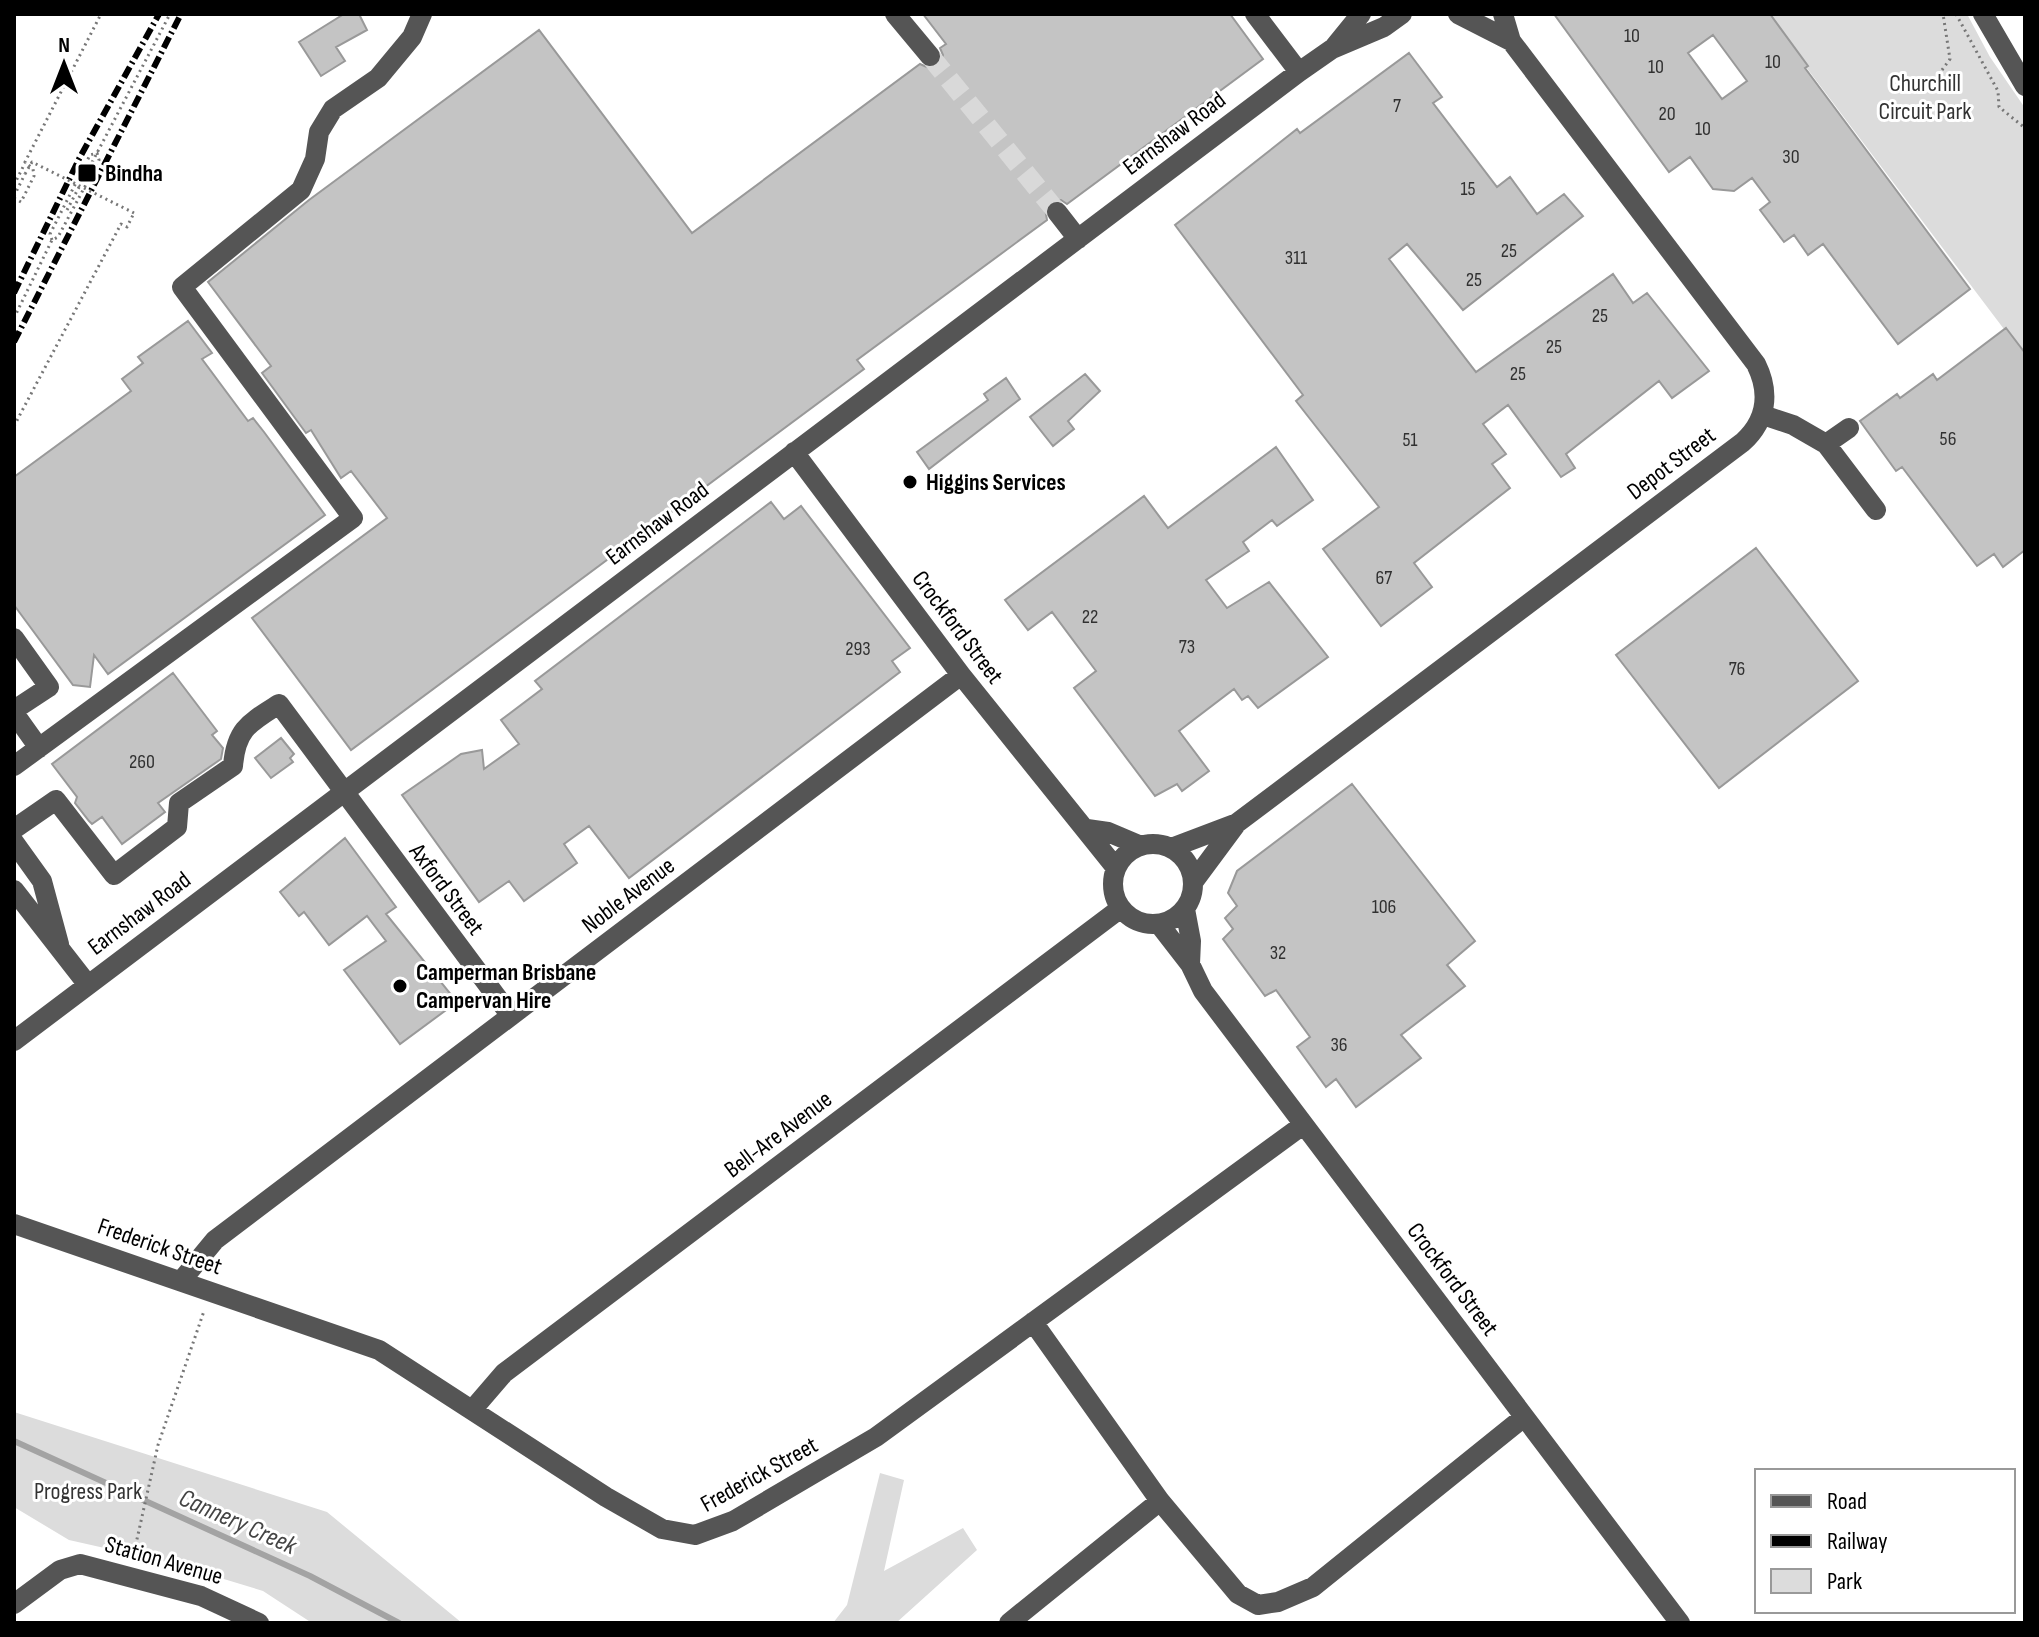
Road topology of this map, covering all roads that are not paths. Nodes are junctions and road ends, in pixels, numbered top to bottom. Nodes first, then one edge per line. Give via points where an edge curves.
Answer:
1 (422, 14) edge
2 (895, 14) edge
3 (1255, 14) edge
4 (1361, 14) edge
5 (1402, 14) edge
6 (1458, 14) edge
7 (1503, 14) edge
8 (1983, 14) edge
9 (1511, 41) junction
10 (1332, 49) junction
11 (930, 56) tunnel mouth
12 (1299, 72) junction
13 (2025, 86) edge
14 (1057, 212) tunnel mouth
15 (1078, 239) junction
16 (1763, 415) junction
17 (1849, 428) dead end
18 (1826, 444) junction
19 (794, 452) junction
20 (1876, 510) dead end
21 (14, 638) edge
22 (961, 675) junction
23 (14, 712) edge
24 (39, 748) junction
25 (14, 766) edge
26 (342, 792) junction
27 (1237, 823) junction
28 (14, 829) edge
29 (1087, 829) junction
30 (14, 842) edge
31 (1141, 846) junction
32 (1171, 848) junction
33 (1116, 868) junction
34 (1194, 881) junction
35 (14, 890) edge
36 (1121, 908) junction
37 (1185, 909) junction
38 (1159, 924) junction
39 (61, 951) junction
40 (1190, 964) junction
41 (88, 985) junction
42 (511, 1016) junction
43 (14, 1041) edge
44 (1303, 1125) junction
45 (14, 1224) edge
46 (181, 1281) junction
47 (1033, 1322) junction
48 (473, 1409) junction
49 (1524, 1417) junction
50 (1160, 1501) junction
51 (14, 1604) edge
52 (259, 1623) edge
53 (1009, 1623) edge
54 (1680, 1623) edge

1 - 24 street via 412,37 378,78 333,109 319,132 315,159 301,190 182,287 353,518
2 - 11 street
3 - 12 street
4 - 10 street, Earnshaw Road
5 - 10 street, Earnshaw Road
6 - 9 street
7 - 9 street
8 - 13 street
9 - 16 street via 1756,364 1765,390
10 - 12 street, Earnshaw Road
12 - 15 street, Earnshaw Road
14 - 15 street
15 - 19 street, Earnshaw Road
16 - 18 street
16 - 27 street, Depot Street via 1743,442
17 - 18 street
18 - 20 street
19 - 22 street, Crockford Street
19 - 26 street, Earnshaw Road
21 - 23 street via 49,687
22 - 29 street, Crockford Street
22 - 42 street, Noble Avenue
23 - 24 street
24 - 25 street
26 - 28 street, Axford Street via 279,704 246,725 235,745 233,766 179,803 177,827 114,875 56,800
26 - 41 street, Earnshaw Road
26 - 42 street, Axford Street
27 - 32 street, Depot Street
27 - 34 street, Depot Street
29 - 31 street
29 - 33 street, Crockford Street
30 - 39 street via 42,881
31 - 32 street
31 - 33 street
32 - 34 street via 1187,861
33 - 36 street via 1113,889
34 - 37 street
35 - 39 street
36 - 38 street via 1138,921
36 - 48 street, Bell-Are Avenue via 504,1373
37 - 38 street
37 - 40 street, Crockford Street
38 - 40 street, Crockford Street
39 - 41 street
40 - 44 street, Crockford Street via 1203,991
41 - 43 street, Earnshaw Road
42 - 46 street, Noble Avenue via 215,1240
44 - 47 street, Frederick Street
44 - 49 street, Crockford Street
45 - 46 street, Frederick Street
46 - 48 street, Frederick Street via 379,1350
47 - 48 street, Frederick Street via 876,1437 733,1521 695,1535 673,1533 651,1522
47 - 50 street
49 - 50 street via 1313,1587 1278,1602 1258,1605 1238,1594
49 - 54 street, Crockford Street
50 - 53 street
51 - 52 street, Station Avenue via 60,1570 80,1564 201,1596

